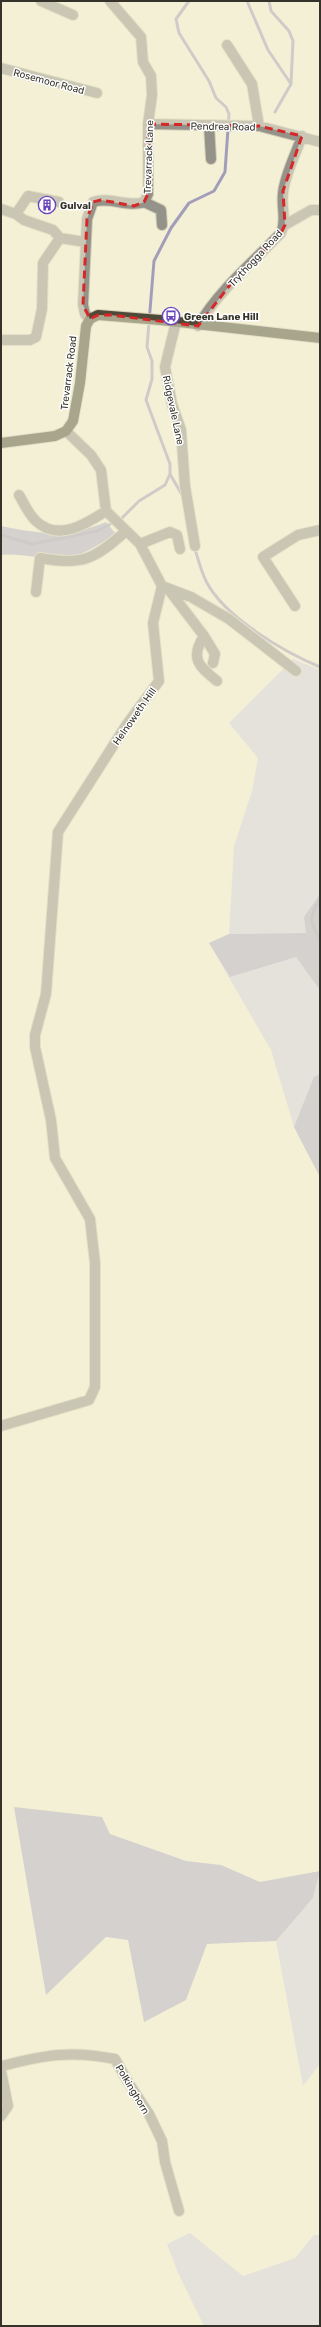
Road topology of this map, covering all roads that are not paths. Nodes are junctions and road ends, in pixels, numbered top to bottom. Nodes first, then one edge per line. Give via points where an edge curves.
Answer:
1 (41, 1) edge
2 (110, 1) edge
3 (73, 14) dead end
4 (227, 45) dead end
5 (1, 68) edge
6 (97, 93) dead end
7 (148, 124) junction
8 (208, 125) junction
9 (259, 126) junction
10 (302, 136) junction
11 (320, 142) edge
12 (211, 158) dead end
13 (59, 202) dead end
14 (144, 202) junction
15 (1, 209) edge
16 (320, 210) edge
17 (16, 214) junction
18 (162, 225) dead end
19 (285, 225) junction
20 (60, 238) junction
21 (85, 242) junction
22 (90, 320) junction
23 (176, 322) junction
24 (198, 326) junction
25 (320, 338) edge
26 (4, 340) dead end
27 (66, 431) junction
28 (1, 443) edge
29 (19, 495) dead end
30 (107, 513) junction
31 (123, 528) junction
32 (320, 530) edge
33 (140, 544) junction
34 (196, 546) dead end
35 (180, 549) dead end
36 (165, 588) junction
37 (36, 592) dead end
38 (296, 606) dead end
39 (204, 636) junction
40 (212, 663) dead end
41 (296, 671) dead end
42 (217, 681) dead end
43 (1, 1426) edge
44 (1, 2071) edge
45 (1, 2116) edge
46 (179, 2211) dead end

1 - 3 street
2 - 7 street, Trevarrack Lane via 141,37 143,62 151,76 152,95
4 - 9 street via 252,84
5 - 6 street, Rosemoor Road
7 - 8 street, Pendrea Road
7 - 14 street, Trevarrack Lane via 148,194
8 - 9 street, Pendrea Road
8 - 12 street
9 - 10 street, Pendrea Road
10 - 11 street, Pendrea Road
10 - 19 street, Trythogga Road via 283,191
13 - 17 street via 28,196
14 - 18 street via 161,210
14 - 21 street, Trevarrack Lane via 134,206 101,200 93,202 87,219
15 - 17 street
16 - 19 street via 311,210
17 - 20 street via 24,220 53,230
19 - 24 street, Trythogga Road via 230,285
20 - 21 street
20 - 26 street via 43,263 42,309 36,337 30,340
21 - 22 street, Trevarrack Lane via 83,305
22 - 23 main road via 98,315
22 - 27 main road, Trevarrack Road via 86,326 77,406 73,421
23 - 24 main road
23 - 34 street, Ridgevale Lane via 165,367 172,404 181,430 185,486
24 - 25 main road
27 - 28 main road via 56,436
27 - 30 street via 92,456 101,470
29 - 30 street via 36,521 49,529 71,530
30 - 31 street
31 - 33 street
31 - 37 street via 102,552 81,561 59,562 40,558
32 - 38 street via 298,535 263,557
33 - 35 street via 170,532 177,535
33 - 36 street
36 - 39 street
36 - 41 street via 191,598 229,619
36 - 43 street, Helnoweth Hill via 153,623 159,681 127,724 58,832 46,994 35,1035 35,1047 51,1120 55,1158 90,1219 95,1263 95,1387 90,1400
39 - 40 street via 215,654
39 - 42 street via 198,648 197,659 200,666
44 - 45 street, Polkinghorn via 8,2106
44 - 46 street, Polkinghorn via 2,2066 55,2054 87,2053 115,2059 149,2114 162,2141 165,2162

